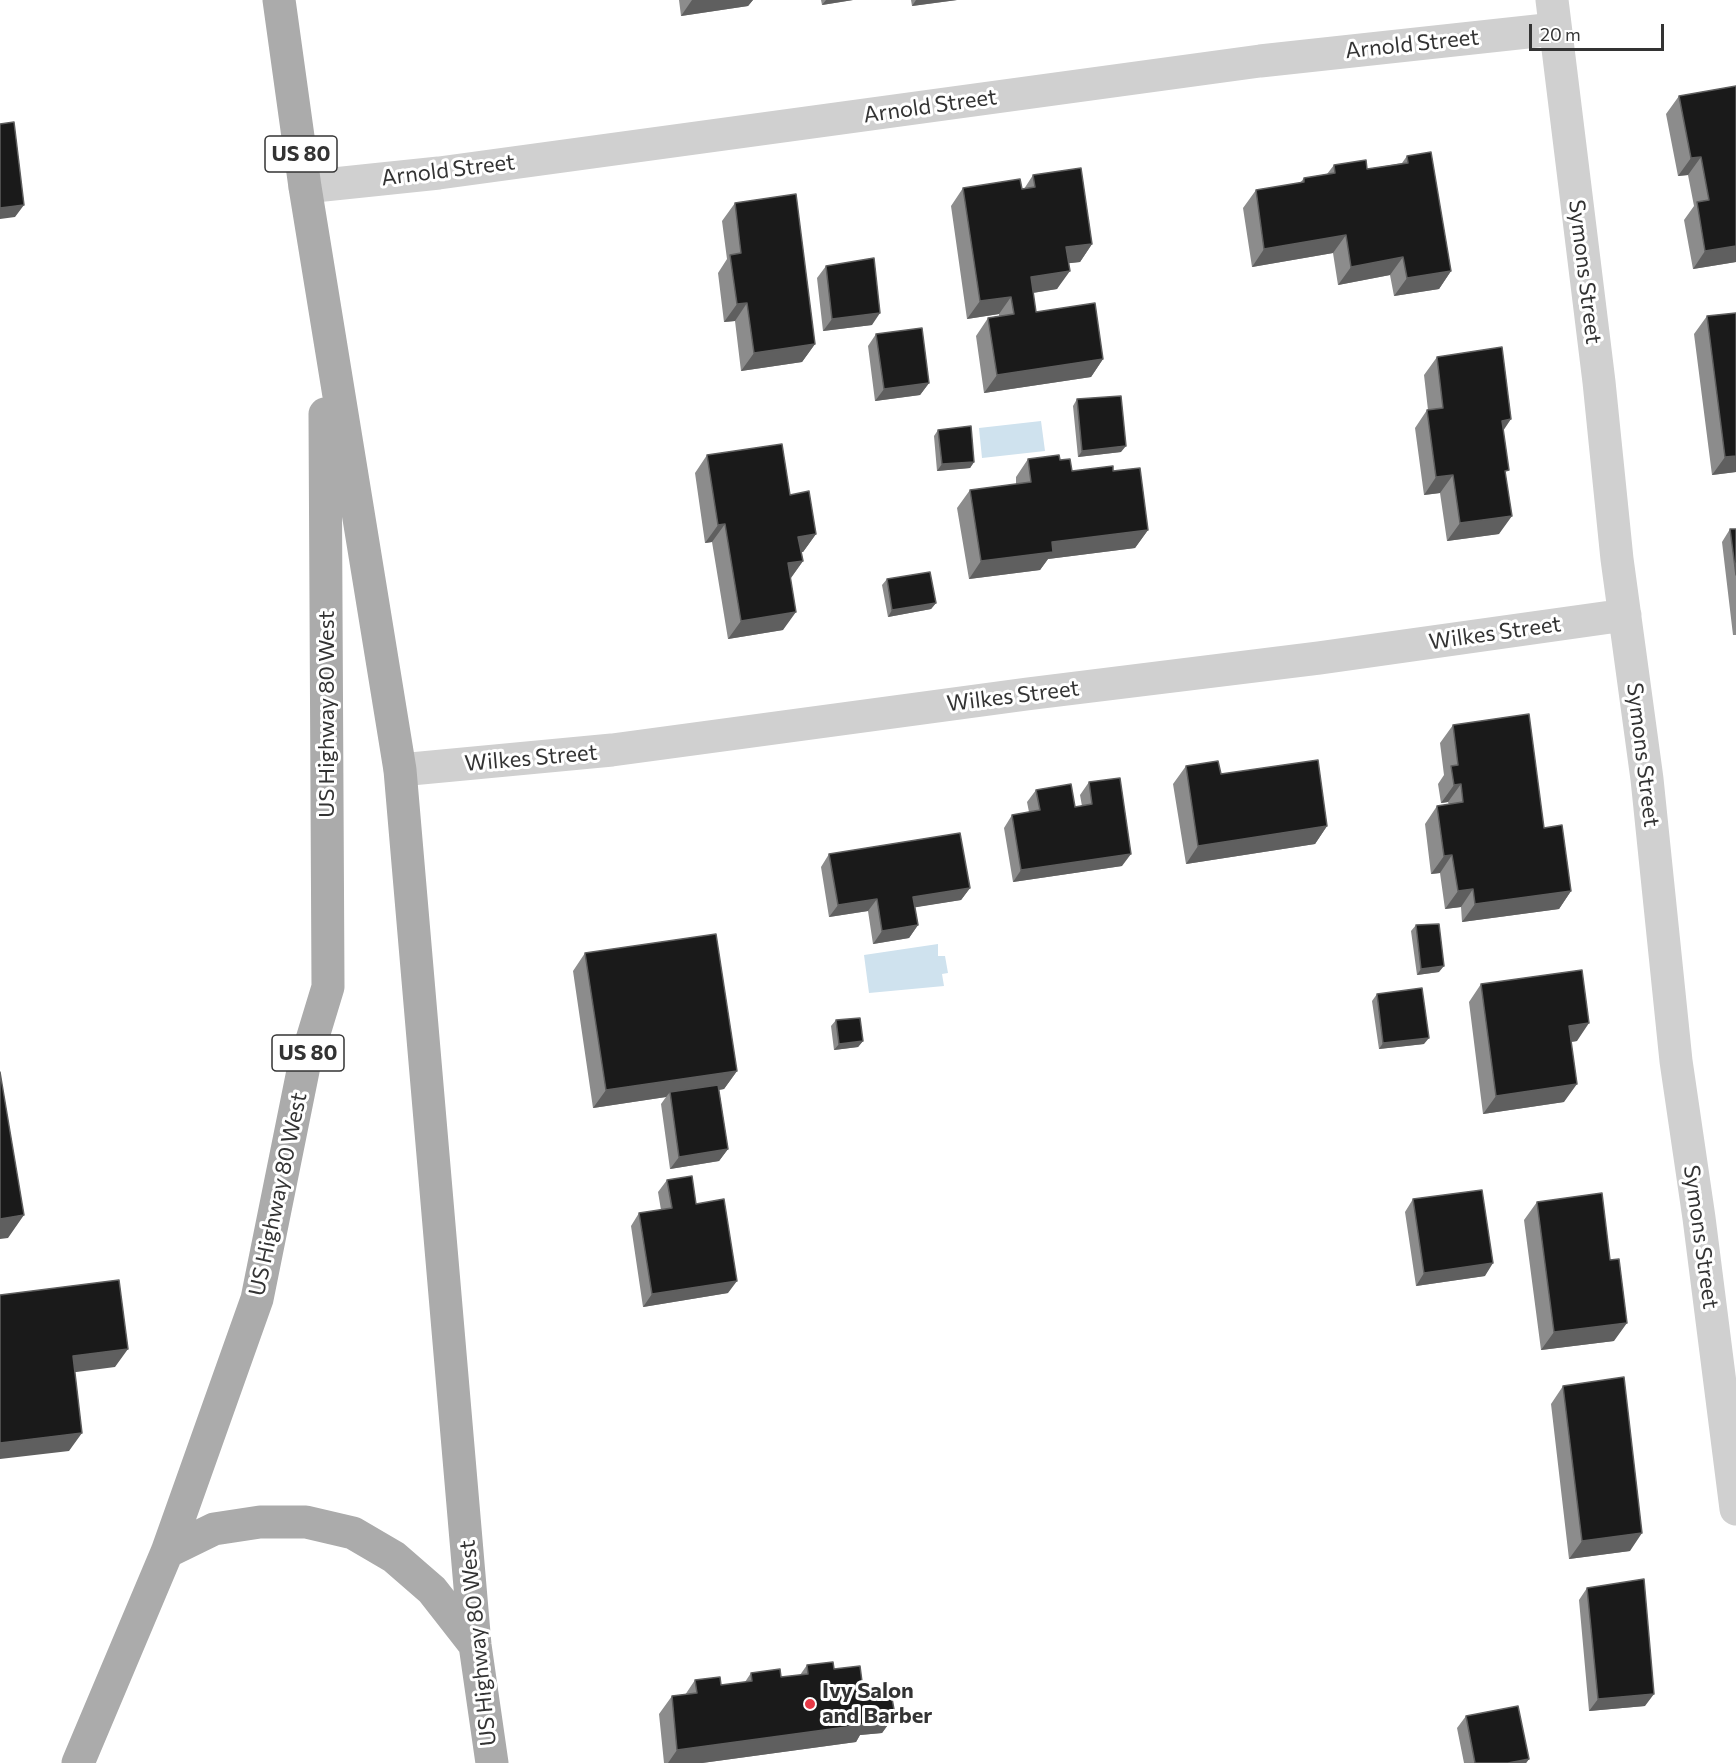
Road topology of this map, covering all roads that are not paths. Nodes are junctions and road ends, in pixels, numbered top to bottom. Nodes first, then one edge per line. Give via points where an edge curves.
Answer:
1 (279, 0) edge
2 (1554, 15) edge
3 (305, 186) junction
4 (324, 307) junction
5 (1625, 615) junction
6 (400, 770) junction
7 (1736, 1509) edge
8 (167, 1552) junction
9 (475, 1645) junction
10 (78, 1763) edge
11 (492, 1763) edge

1 - 3 main road, US Highway 80 West / US 80
2 - 3 street, Arnold Street via 1260,61 451,171
2 - 5 street, Symons Street
3 - 4 main road, US Highway 80 West / US 80
4 - 6 main road, US Highway 80 West / US 80
4 - 8 main road, US Highway 80 West / US 80 via 328,987 304,1066 257,1299
5 - 6 street, Wilkes Street via 612,750
5 - 7 street, Symons Street via 1647,779 1676,1061
6 - 9 main road, US Highway 80 West / US 80
8 - 9 main road via 214,1529 260,1522 306,1521 353,1533 393,1557 432,1590
8 - 10 main road, US Highway 80 West / US 80
9 - 11 main road, US Highway 80 West / US 80

